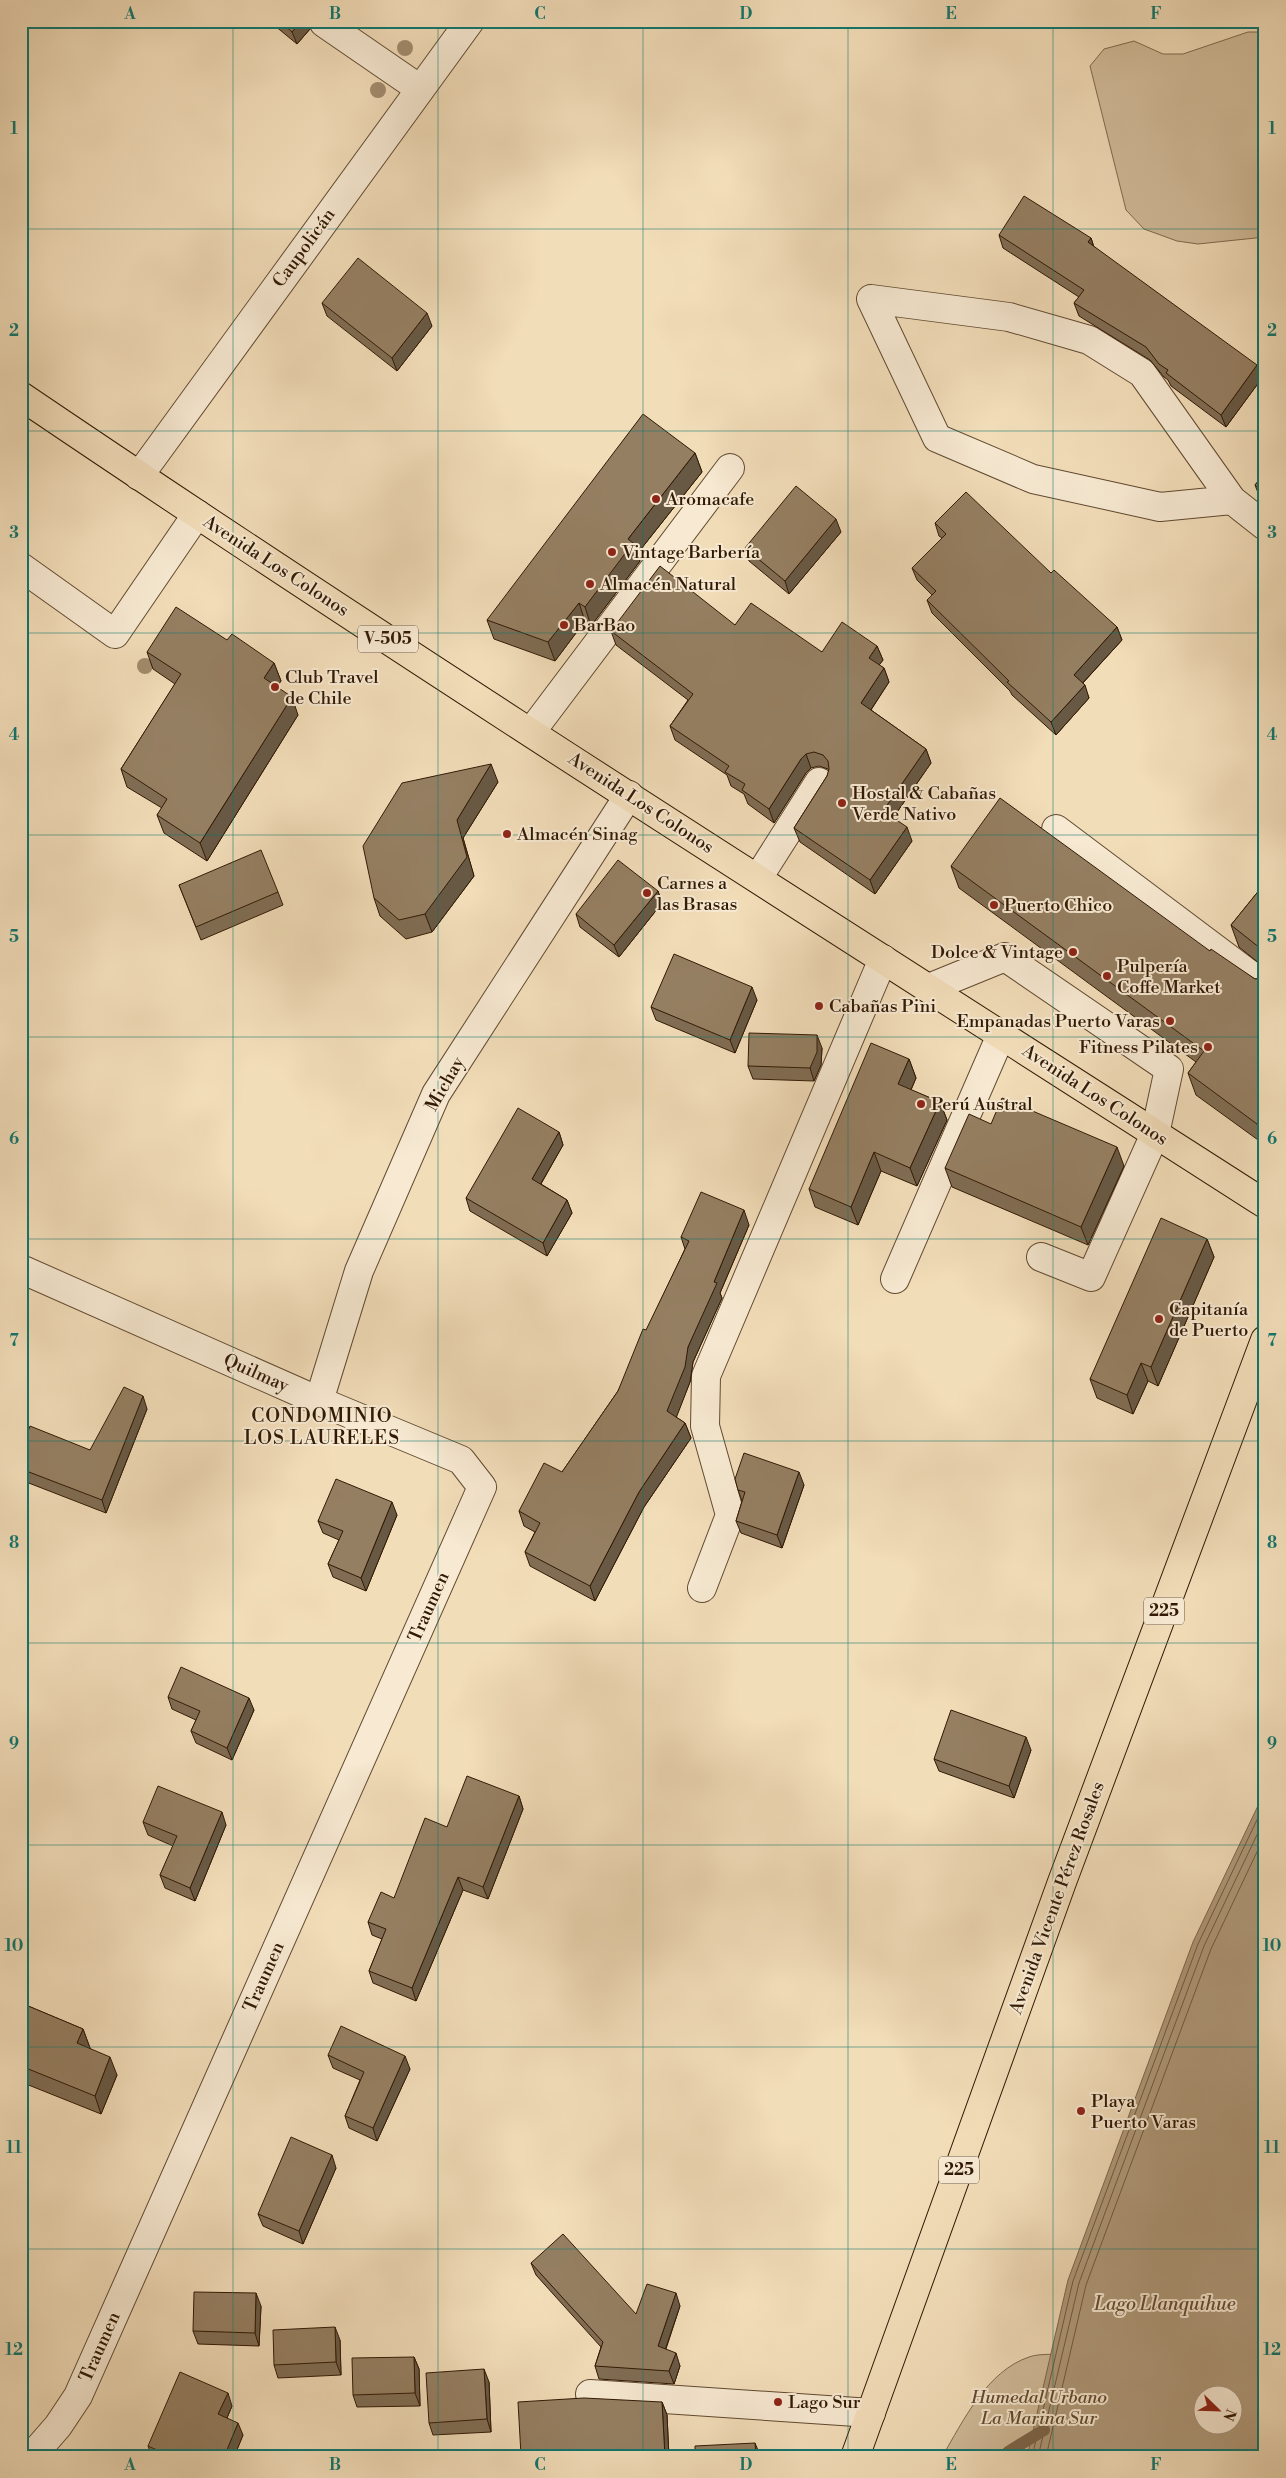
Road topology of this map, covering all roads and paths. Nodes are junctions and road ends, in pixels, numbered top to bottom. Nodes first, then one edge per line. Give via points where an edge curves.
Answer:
1 (470, 21) edge
2 (324, 23) dead end
3 (420, 89) junction
4 (21, 396) edge
5 (730, 468) dead end
6 (139, 476) junction
7 (1232, 500) junction
8 (197, 514) junction
9 (1265, 526) edge
10 (21, 566) edge
11 (531, 732) junction
12 (819, 782) dead end
13 (629, 795) junction
14 (1056, 829) dead end
15 (758, 878) junction
16 (883, 959) junction
17 (1265, 986) edge
18 (929, 988) junction
19 (1001, 1034) junction
20 (1155, 1134) junction
21 (1265, 1204) edge
22 (1041, 1257) dead end
23 (21, 1269) edge
24 (895, 1279) dead end
25 (1265, 1340) edge
26 (319, 1401) junction
27 (482, 1487) joint
28 (702, 1588) dead end
29 (590, 2394) dead end
30 (871, 2414) junction
31 (30, 2457) edge
32 (855, 2457) edge

1 - 3 street, Caupolicán
2 - 3 street
3 - 6 street, Caupolicán
4 - 6 main road, Avenida Los Colonos / V-505
5 - 11 street
6 - 8 main road, Avenida Los Colonos / V-505
7 - 7 street via 1142,373 1089,340 1009,317 871,299 937,438 1033,479 1160,507
7 - 9 street
8 - 10 street via 115,634
8 - 11 main road, Avenida Los Colonos / V-505
11 - 13 main road, Avenida Los Colonos / V-505
12 - 15 street
13 - 15 main road, Avenida Los Colonos / V-505
13 - 26 street, Michay via 436,1094 358,1270
14 - 17 street
15 - 16 main road, Avenida Los Colonos / V-505
16 - 18 main road, Avenida Los Colonos / V-505
16 - 28 street via 706,1376 705,1426 730,1515
18 - 19 main road, Avenida Los Colonos / V-505
18 - 20 street via 1004,957 1169,1069
19 - 20 main road, Avenida Los Colonos / V-505
19 - 24 street
20 - 21 main road, Avenida Los Colonos / V-505
20 - 22 street via 1091,1277
23 - 26 street, Quilmay
25 - 30 main road, Avenida Vicente Pérez Rosales / 225 via 1062,1882
26 - 27 street, Quilmay via 461,1460
27 - 31 street, Traumen via 78,2396 58,2426
29 - 30 street
30 - 32 main road, Avenida Vicente Pérez Rosales / 225

